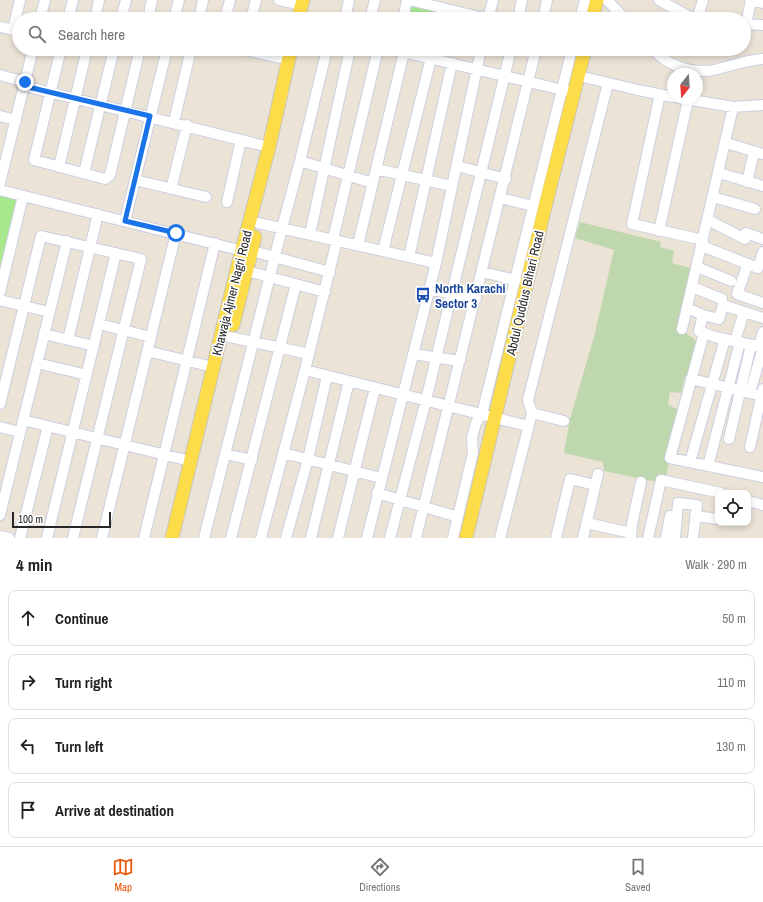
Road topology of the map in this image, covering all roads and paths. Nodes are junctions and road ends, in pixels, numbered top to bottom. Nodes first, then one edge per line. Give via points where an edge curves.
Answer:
1 (20, 0) edge
2 (45, 0) edge
3 (73, 0) edge
4 (99, 0) edge
5 (126, 0) edge
6 (152, 0) edge
7 (179, 0) edge
8 (203, 0) edge
9 (230, 0) edge
10 (256, 0) edge
11 (279, 0) edge
12 (349, 0) edge
13 (375, 0) edge
14 (408, 0) edge
15 (493, 0) edge
16 (522, 0) edge
17 (585, 0) edge
18 (597, 0) edge
19 (607, 0) edge
20 (659, 0) edge
21 (703, 0) edge
22 (750, 0) edge
23 (544, 1) edge
24 (306, 2) edge
25 (763, 3) edge
26 (18, 12) edge
27 (42, 12) edge
28 (70, 12) edge
29 (96, 12) edge
30 (123, 12) edge
31 (149, 12) edge
32 (176, 12) edge
33 (200, 12) edge
34 (227, 12) edge
35 (253, 12) edge
36 (301, 12) edge
37 (307, 12) edge
38 (346, 12) edge
39 (372, 12) edge
40 (405, 12) edge
41 (459, 12) edge
42 (490, 12) edge
43 (519, 12) edge
44 (543, 12) edge
45 (582, 12) edge
46 (594, 12) edge
47 (618, 12) edge
48 (681, 12) edge
49 (699, 12) edge
50 (748, 12) edge
51 (751, 24) edge
52 (763, 25) edge
53 (0, 27) edge
54 (12, 29) edge
55 (31, 56) edge
56 (59, 56) edge
57 (85, 56) edge
58 (112, 56) edge
59 (138, 56) edge
60 (165, 56) edge
61 (189, 56) edge
62 (290, 56) edge
63 (298, 56) edge
64 (325, 56) edge
65 (348, 56) edge
66 (376, 56) edge
67 (396, 56) edge
68 (422, 56) edge
69 (479, 56) edge
70 (508, 56) edge
71 (535, 56) edge
72 (572, 56) edge
73 (583, 56) edge
74 (659, 56) edge
75 (431, 58) junction
76 (763, 59) edge
77 (452, 63) junction
78 (476, 69) junction
79 (0, 75) edge
80 (504, 76) junction
81 (579, 76) junction
82 (530, 82) junction
83 (608, 83) junction
84 (25, 84) junction
85 (569, 91) junction
86 (50, 92) junction
87 (660, 94) junction
88 (667, 96) edge
89 (75, 98) junction
90 (703, 102) edge
91 (100, 104) junction
92 (683, 104) edge
93 (763, 105) edge
94 (733, 107) junction
95 (126, 110) junction
96 (0, 116) edge
97 (150, 116) junction
98 (16, 120) junction
99 (174, 122) junction
100 (187, 125) junction
101 (241, 140) junction
102 (726, 143) junction
103 (269, 147) junction
104 (758, 153) edge
105 (300, 162) junction
106 (457, 166) junction
107 (59, 167) junction
108 (324, 168) junction
109 (376, 169) junction
110 (481, 172) junction
111 (84, 173) junction
112 (719, 173) junction
113 (402, 175) junction
114 (348, 176) junction
115 (506, 178) junction
116 (135, 180) junction
117 (426, 181) junction
118 (747, 182) junction
119 (0, 183) edge
120 (373, 183) junction
121 (452, 186) junction
122 (763, 186) edge
123 (171, 189) junction
124 (0, 190) edge
125 (23, 196) junction
126 (206, 197) dead end
127 (713, 197) junction
128 (500, 198) junction
129 (227, 202) dead end
130 (259, 202) junction
131 (533, 206) junction
132 (755, 209) dead end
133 (98, 214) junction
134 (708, 220) junction
135 (125, 221) junction
136 (258, 223) junction
137 (282, 228) junction
138 (659, 231) junction
139 (176, 233) junction
140 (310, 234) junction
141 (763, 239) edge
142 (335, 240) junction
143 (67, 241) junction
144 (215, 243) junction
145 (702, 243) junction
146 (358, 245) junction
147 (91, 246) junction
148 (247, 251) junction
149 (384, 251) junction
150 (763, 252) edge
151 (116, 253) junction
152 (409, 256) junction
153 (275, 257) junction
154 (436, 263) junction
155 (748, 264) junction
156 (697, 268) junction
157 (247, 271) junction
158 (330, 272) junction
159 (482, 272) junction
160 (760, 272) edge
161 (270, 277) junction
162 (516, 280) junction
163 (730, 281) dead end
164 (296, 284) junction
165 (692, 287) junction
166 (430, 289) junction
167 (0, 292) edge
168 (324, 292) junction
169 (451, 294) junction
170 (476, 299) junction
171 (722, 299) dead end
172 (0, 300) edge
173 (763, 303) edge
174 (24, 306) junction
175 (687, 308) junction
176 (49, 312) junction
177 (232, 312) junction
178 (744, 312) junction
179 (703, 315) junction
180 (763, 318) edge
181 (99, 324) junction
182 (682, 329) dead end
183 (124, 330) junction
184 (763, 332) edge
185 (704, 333) junction
186 (44, 334) junction
187 (151, 337) junction
188 (230, 337) junction
189 (68, 340) junction
190 (733, 341) junction
191 (254, 342) junction
192 (94, 346) junction
193 (759, 346) edge
194 (280, 348) junction
195 (147, 351) junction
196 (309, 354) junction
197 (413, 354) junction
198 (436, 357) junction
199 (187, 360) junction
200 (460, 361) junction
201 (37, 363) junction
202 (213, 367) junction
203 (305, 370) junction
204 (87, 375) junction
205 (327, 376) junction
206 (691, 379) junction
207 (349, 381) junction
208 (712, 385) junction
209 (375, 388) junction
210 (728, 388) junction
211 (745, 392) junction
212 (763, 393) edge
213 (403, 394) junction
214 (426, 400) junction
215 (0, 404) edge
216 (449, 406) junction
217 (532, 412) junction
218 (482, 414) junction
219 (495, 417) junction
220 (23, 420) junction
221 (564, 421) dead end
222 (48, 426) junction
223 (528, 426) junction
224 (0, 427) edge
225 (20, 432) junction
226 (73, 432) junction
227 (98, 438) junction
228 (729, 439) dead end
229 (125, 444) junction
230 (750, 447) dead end
231 (283, 453) junction
232 (164, 454) junction
233 (226, 454) junction
234 (308, 459) junction
235 (190, 460) junction
236 (252, 460) junction
237 (690, 462) junction
238 (329, 464) junction
239 (708, 466) junction
240 (355, 471) junction
241 (598, 474) dead end
242 (763, 476) edge
243 (381, 478) junction
244 (641, 482) dead end
245 (595, 485) junction
246 (715, 492) edge
247 (377, 493) junction
248 (400, 500) junction
249 (751, 502) edge
250 (763, 504) edge
251 (424, 507) junction
252 (0, 516) edge
253 (670, 516) dead end
254 (695, 516) junction
255 (458, 517) junction
256 (715, 519) edge
257 (587, 523) junction
258 (0, 536) edge
259 (631, 536) edge
260 (9, 538) edge
261 (20, 538) edge
262 (47, 538) edge
263 (73, 538) edge
264 (102, 538) edge
265 (144, 538) edge
266 (172, 538) edge
267 (181, 538) edge
268 (204, 538) edge
269 (231, 538) edge
270 (261, 538) edge
271 (286, 538) edge
272 (311, 538) edge
273 (338, 538) edge
274 (367, 538) edge
275 (390, 538) edge
276 (416, 538) edge
277 (453, 538) edge
278 (466, 538) edge
279 (500, 538) edge
280 (556, 538) edge
281 (583, 538) edge
282 (648, 538) edge
283 (666, 538) edge
284 (675, 538) edge
285 (693, 538) edge

1 - 26 street
2 - 27 street
3 - 28 street
4 - 29 street
5 - 30 street
6 - 31 street
7 - 32 street
8 - 33 street
9 - 34 street
10 - 35 street
11 - 24 street
12 - 38 street
13 - 39 street
14 - 40 street
14 - 41 street
15 - 42 street
16 - 43 street
17 - 45 street
18 - 46 main road
19 - 47 street
20 - 48 street
21 - 49 street
22 - 25 street
22 - 50 street
23 - 44 street
24 - 36 main road
24 - 37 main road
51 - 52 street
53 - 54 street
55 - 84 street
56 - 86 street
57 - 89 street
58 - 91 street
59 - 95 street
60 - 97 street
61 - 99 street
62 - 103 main road, Khawaja Ajmer Nagri Road
63 - 130 main road, Khawaja Ajmer Nagri Road via 278,148
64 - 105 street
65 - 108 street
66 - 114 street
67 - 109 street
68 - 75 street
69 - 78 street
70 - 80 street
71 - 82 street
72 - 85 street
73 - 81 main road, Abdul Quddus Bihari Road
74 - 76 street via 675,66 687,69 717,70 731,64
75 - 77 street
75 - 113 street
77 - 78 street
77 - 117 street
78 - 80 street
78 - 106 street
79 - 84 street
80 - 82 street
80 - 110 street
81 - 83 street
81 - 85 main road, Abdul Quddus Bihari Road
82 - 85 street
82 - 115 street
83 - 87 street
83 - 217 street via 528,400
84 - 86 street
84 - 98 street
85 - 131 street
85 - 219 main road, Abdul Quddus Bihari Road via 545,207
86 - 89 street
86 - 107 street via 34,158 38,162
87 - 88 street
87 - 138 street via 632,224
89 - 91 street
89 - 107 street
90 - 94 street
91 - 95 street
91 - 111 street
92 - 138 street
93 - 94 street
94 - 102 street
95 - 97 street
95 - 111 street via 110,175 105,178
96 - 98 street
97 - 99 street
97 - 116 street
98 - 119 street
99 - 100 street
100 - 101 street
100 - 123 street
101 - 103 street
101 - 129 street
102 - 104 street
102 - 112 street
103 - 130 main road, Khawaja Ajmer Nagri Road
104 - 118 street
105 - 108 street
105 - 137 street
106 - 110 street
106 - 121 street
107 - 111 street
108 - 114 street
108 - 140 street
109 - 113 street
109 - 120 street
110 - 115 street
110 - 169 street
112 - 118 street
112 - 127 street
113 - 117 street
113 - 149 street
114 - 120 street
114 - 142 street
115 - 128 street
116 - 123 street
116 - 135 street
117 - 121 street
117 - 152 street
118 - 122 street
120 - 146 street
121 - 154 street
123 - 126 street
124 - 125 street
125 - 133 street
125 - 167 street
127 - 132 street
127 - 134 street
128 - 131 street
128 - 159 street
130 - 136 main road, Khawaja Ajmer Nagri Road
130 - 148 main road, Khawaja Ajmer Nagri Road
131 - 162 street
133 - 135 street
133 - 147 street
134 - 141 street via 745,239 746,233
134 - 145 street
135 - 139 street
136 - 137 street
136 - 148 main road, Khawaja Ajmer Nagri Road
137 - 140 street
137 - 153 street
138 - 145 street
139 - 144 street
139 - 187 street
140 - 142 street
142 - 146 street
142 - 158 street
143 - 147 street
143 - 174 street via 41,236
143 - 176 street
144 - 148 street
144 - 199 street
145 - 155 street
145 - 156 street
146 - 149 street
147 - 151 street
147 - 189 street
148 - 153 street
148 - 157 main road, Khawaja Ajmer Nagri Road
148 - 177 main road, Khawaja Ajmer Nagri Road
149 - 152 street
150 - 160 street
151 - 181 street
151 - 183 street via 141,261
152 - 154 street
153 - 158 street
153 - 161 street
154 - 166 street
155 - 160 street
155 - 173 street via 737,294
156 - 163 street
156 - 165 street
157 - 161 street
157 - 177 main road, Khawaja Ajmer Nagri Road
158 - 168 street
159 - 162 street
159 - 170 street
161 - 164 street
161 - 191 street
162 - 218 street
164 - 168 street
164 - 194 street
165 - 171 street
165 - 175 street
166 - 169 street
166 - 197 street
168 - 196 street
169 - 170 street
169 - 198 street
170 - 200 street
172 - 174 street
174 - 176 street
174 - 215 street
175 - 179 street
175 - 182 street
176 - 186 street
177 - 188 main road, Khawaja Ajmer Nagri Road
177 - 202 main road, Khawaja Ajmer Nagri Road
178 - 179 street via 723,305 719,319
178 - 180 street
178 - 190 street
179 - 185 street via 699,331
181 - 183 street
181 - 192 street
183 - 187 street
183 - 227 street
184 - 193 street
185 - 190 street
185 - 206 street
186 - 189 street
186 - 201 street
187 - 195 street
188 - 191 street
188 - 267 main road, Khawaja Ajmer Nagri Road
189 - 192 street
190 - 193 street
190 - 208 street
190 - 210 street
191 - 194 street
191 - 233 street
192 - 204 street
193 - 211 street
194 - 196 street
194 - 236 street
195 - 199 street
195 - 229 street
196 - 203 street
197 - 198 street
197 - 213 street
198 - 200 street
198 - 214 street
199 - 202 street
199 - 232 street
200 - 216 street
201 - 204 street
201 - 220 street
202 - 235 main road, Khawaja Ajmer Nagri Road
203 - 205 street
203 - 231 street
204 - 226 street
205 - 207 street
205 - 234 street
206 - 208 street
206 - 237 street via 670,458
207 - 209 street
207 - 238 street
208 - 210 street
208 - 237 street
209 - 213 street
209 - 240 street
210 - 211 street
210 - 239 street
211 - 212 street
211 - 228 street
212 - 230 street
213 - 214 street
213 - 243 street
214 - 216 street
214 - 248 street
216 - 218 street
216 - 251 street
217 - 221 street
217 - 223 street
218 - 219 street
218 - 255 street via 472,437 473,453
219 - 223 street
219 - 278 main road, Abdul Quddus Bihari Road
220 - 222 street
220 - 225 street
222 - 226 street
222 - 261 street
223 - 279 street
224 - 225 street
225 - 252 street
226 - 227 street
226 - 262 street
227 - 229 street
227 - 263 street
229 - 232 street
229 - 264 street
231 - 234 street
231 - 270 street
232 - 235 street
232 - 265 street
233 - 236 street
233 - 268 street
234 - 238 street
234 - 271 street
235 - 266 main road, Khawaja Ajmer Nagri Road
236 - 269 street
237 - 239 street
238 - 240 street
238 - 272 street
239 - 242 street
240 - 243 street
240 - 273 street
241 - 245 street
243 - 247 street
244 - 259 street
245 - 257 street
245 - 280 street via 570,479
246 - 282 street via 661,480
247 - 248 street
247 - 274 street
248 - 251 street
248 - 275 street
249 - 250 street
251 - 255 street
251 - 276 street
253 - 283 street
254 - 256 street
254 - 284 street via 697,505 678,503
254 - 285 street
255 - 277 street
257 - 259 street
257 - 281 street
258 - 260 street

